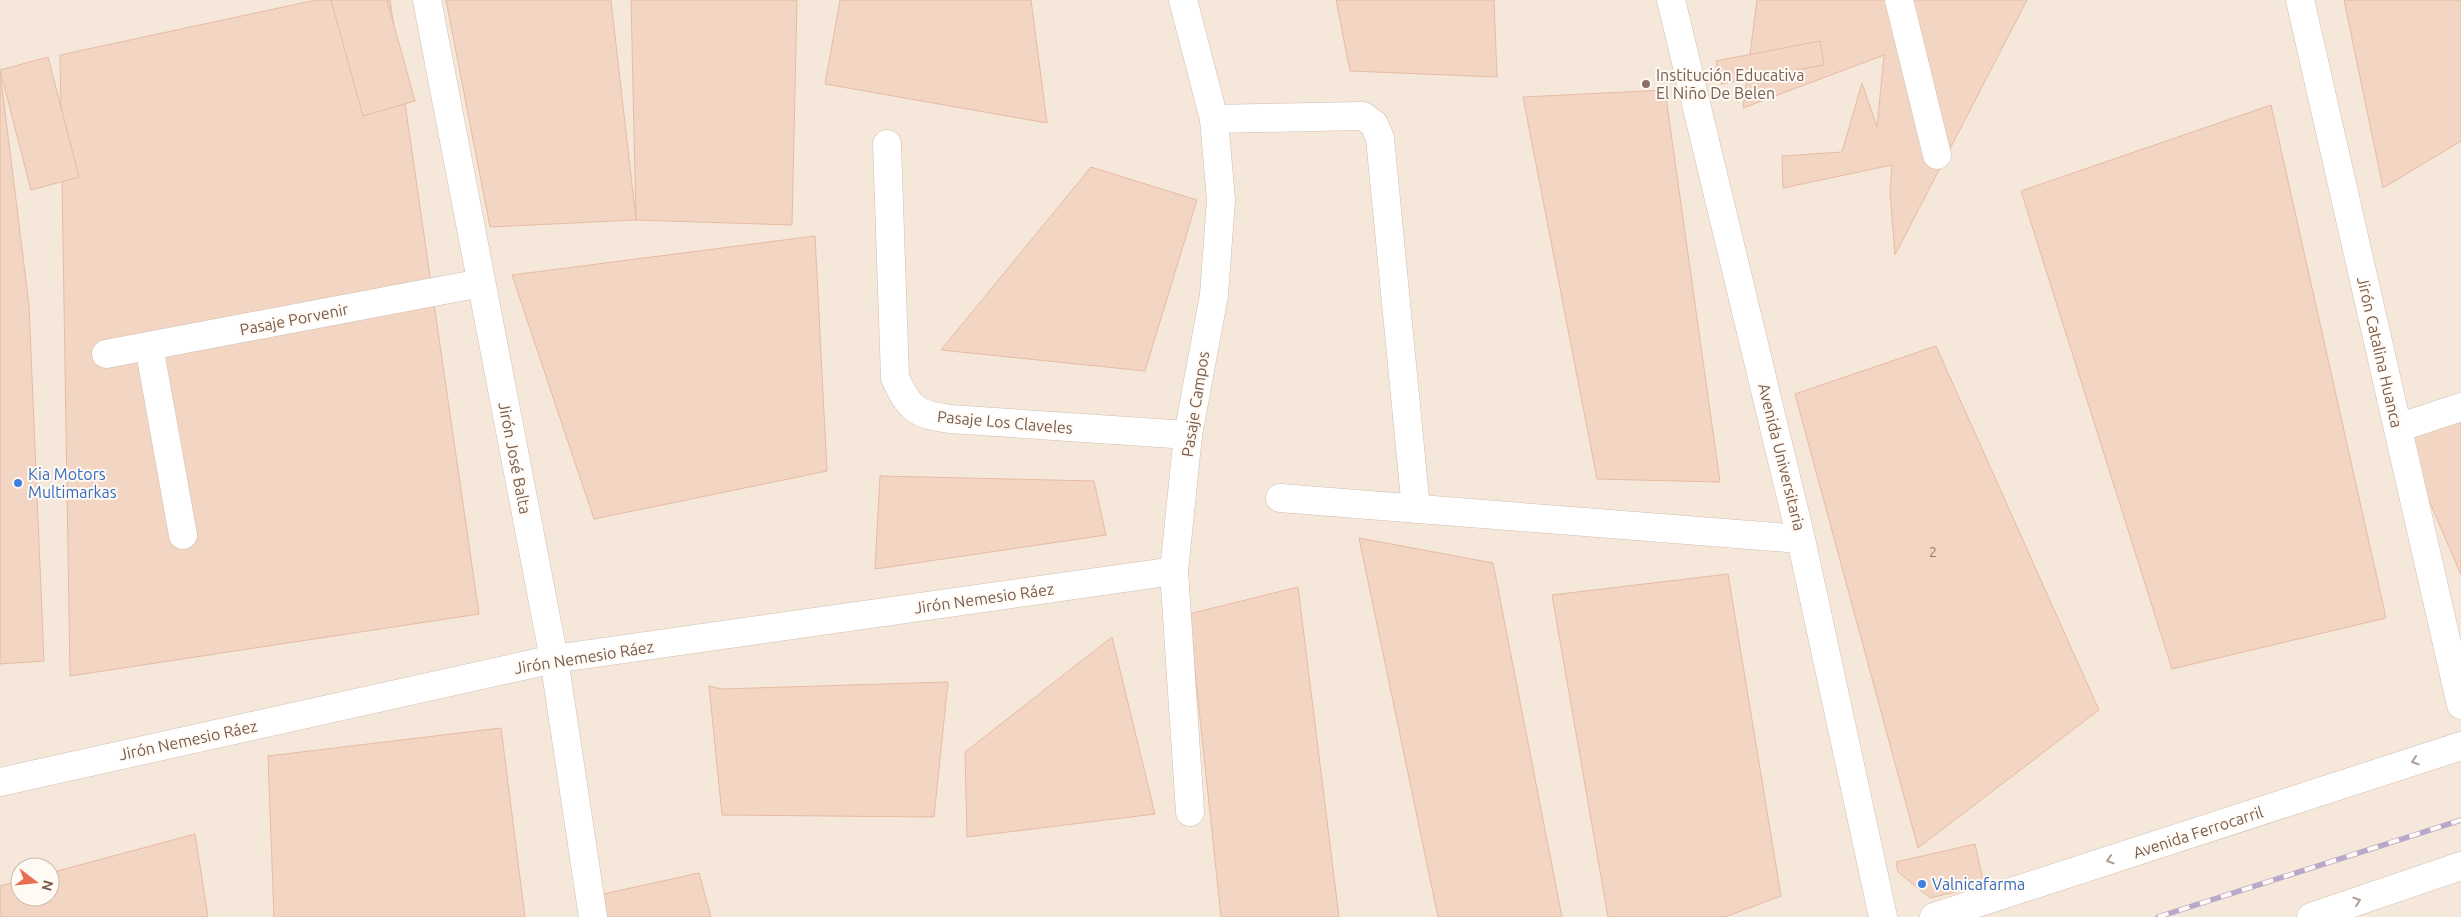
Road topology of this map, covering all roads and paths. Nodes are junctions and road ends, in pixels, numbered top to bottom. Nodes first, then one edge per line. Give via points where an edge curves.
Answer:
1 (427, 0) edge
2 (1183, 0) edge
3 (1671, 0) edge
4 (1899, 0) edge
5 (2300, 0) edge
6 (1214, 119) junction
7 (886, 144) dead end
8 (1937, 155) dead end
9 (481, 283) junction
10 (148, 346) junction
11 (106, 354) dead end
12 (2461, 407) edge
13 (2398, 428) junction
14 (1188, 435) junction
15 (1280, 498) dead end
16 (1416, 509) junction
17 (183, 535) dead end
18 (1801, 539) junction
19 (1174, 570) junction
20 (554, 659) junction
21 (2461, 705) edge
22 (2461, 746) edge
23 (0, 782) edge
24 (1190, 812) dead end
25 (2461, 866) edge
26 (593, 917) edge
27 (1883, 917) edge
28 (1934, 917) edge
29 (2311, 917) edge

1 - 9 street, Jirón José Balta
2 - 6 street, Pasaje Campos
3 - 18 street, Avenida Universitaria
4 - 8 street
5 - 13 street, Jirón Catalina Huanca
6 - 14 street, Pasaje Campos via 1221,200 1214,295
6 - 16 street via 1363,116 1374,124 1380,138
7 - 14 street, Pasaje Los Claveles via 894,378 906,402 926,415 950,419
9 - 10 street, Pasaje Porvenir
9 - 20 street, Jirón José Balta
10 - 11 street, Pasaje Porvenir
10 - 17 street
12 - 13 street
13 - 21 street, Jirón Catalina Huanca
14 - 19 street, Pasaje Campos
15 - 16 street
16 - 18 street
18 - 27 street, Avenida Universitaria
19 - 20 street, Jirón Nemesio Ráez
19 - 24 street, Pasaje Campos
20 - 23 street, Jirón Nemesio Ráez
20 - 26 street, Jirón José Balta
22 -> 28 street, Avenida Ferrocarril
29 -> 25 street

